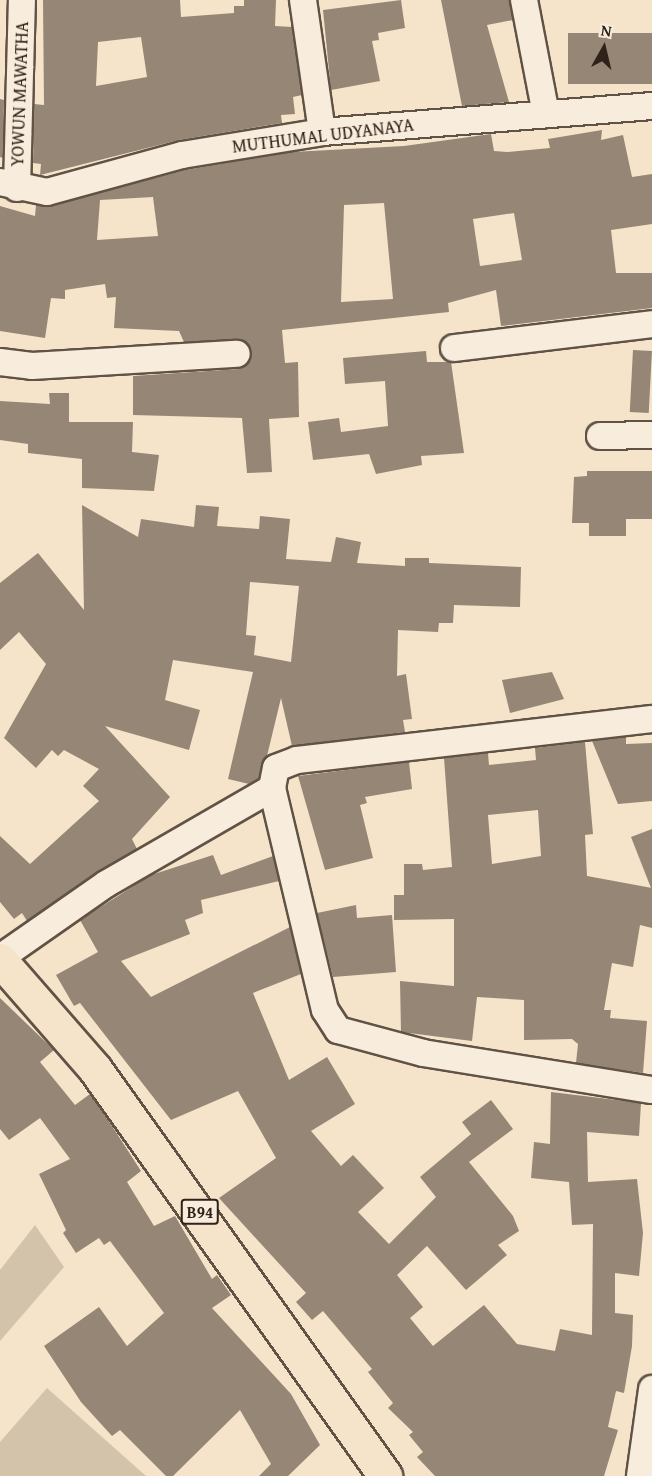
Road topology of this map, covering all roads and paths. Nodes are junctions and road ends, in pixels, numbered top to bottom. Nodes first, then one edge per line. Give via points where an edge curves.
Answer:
1 (22, 0) edge
2 (303, 0) edge
3 (524, 0) edge
4 (652, 106) edge
5 (546, 114) junction
6 (322, 132) junction
7 (9, 185) edge
8 (652, 324) edge
9 (454, 348) dead end
10 (237, 354) dead end
11 (0, 362) edge
12 (652, 435) edge
13 (600, 436) dead end
14 (652, 719) edge
15 (272, 788) junction
16 (0, 959) edge
17 (652, 1090) edge
18 (652, 1389) edge
19 (385, 1476) edge
20 (640, 1476) edge

1 - 7 street, YOWUN MAWATHA
2 - 6 street
3 - 5 street
4 - 5 street, MUTHUMAL UDYANAYA
5 - 6 street, MUTHUMAL UDYANAYA
6 - 7 street, MUTHUMAL UDYANAYA via 182,155 68,189
8 - 9 street
10 - 11 street via 32,366
12 - 13 street
14 - 15 street via 297,760 276,768
15 - 16 street via 106,884
15 - 17 street via 326,1010 338,1030 423,1053
16 - 19 main road, B94 via 95,1069
18 - 20 street

